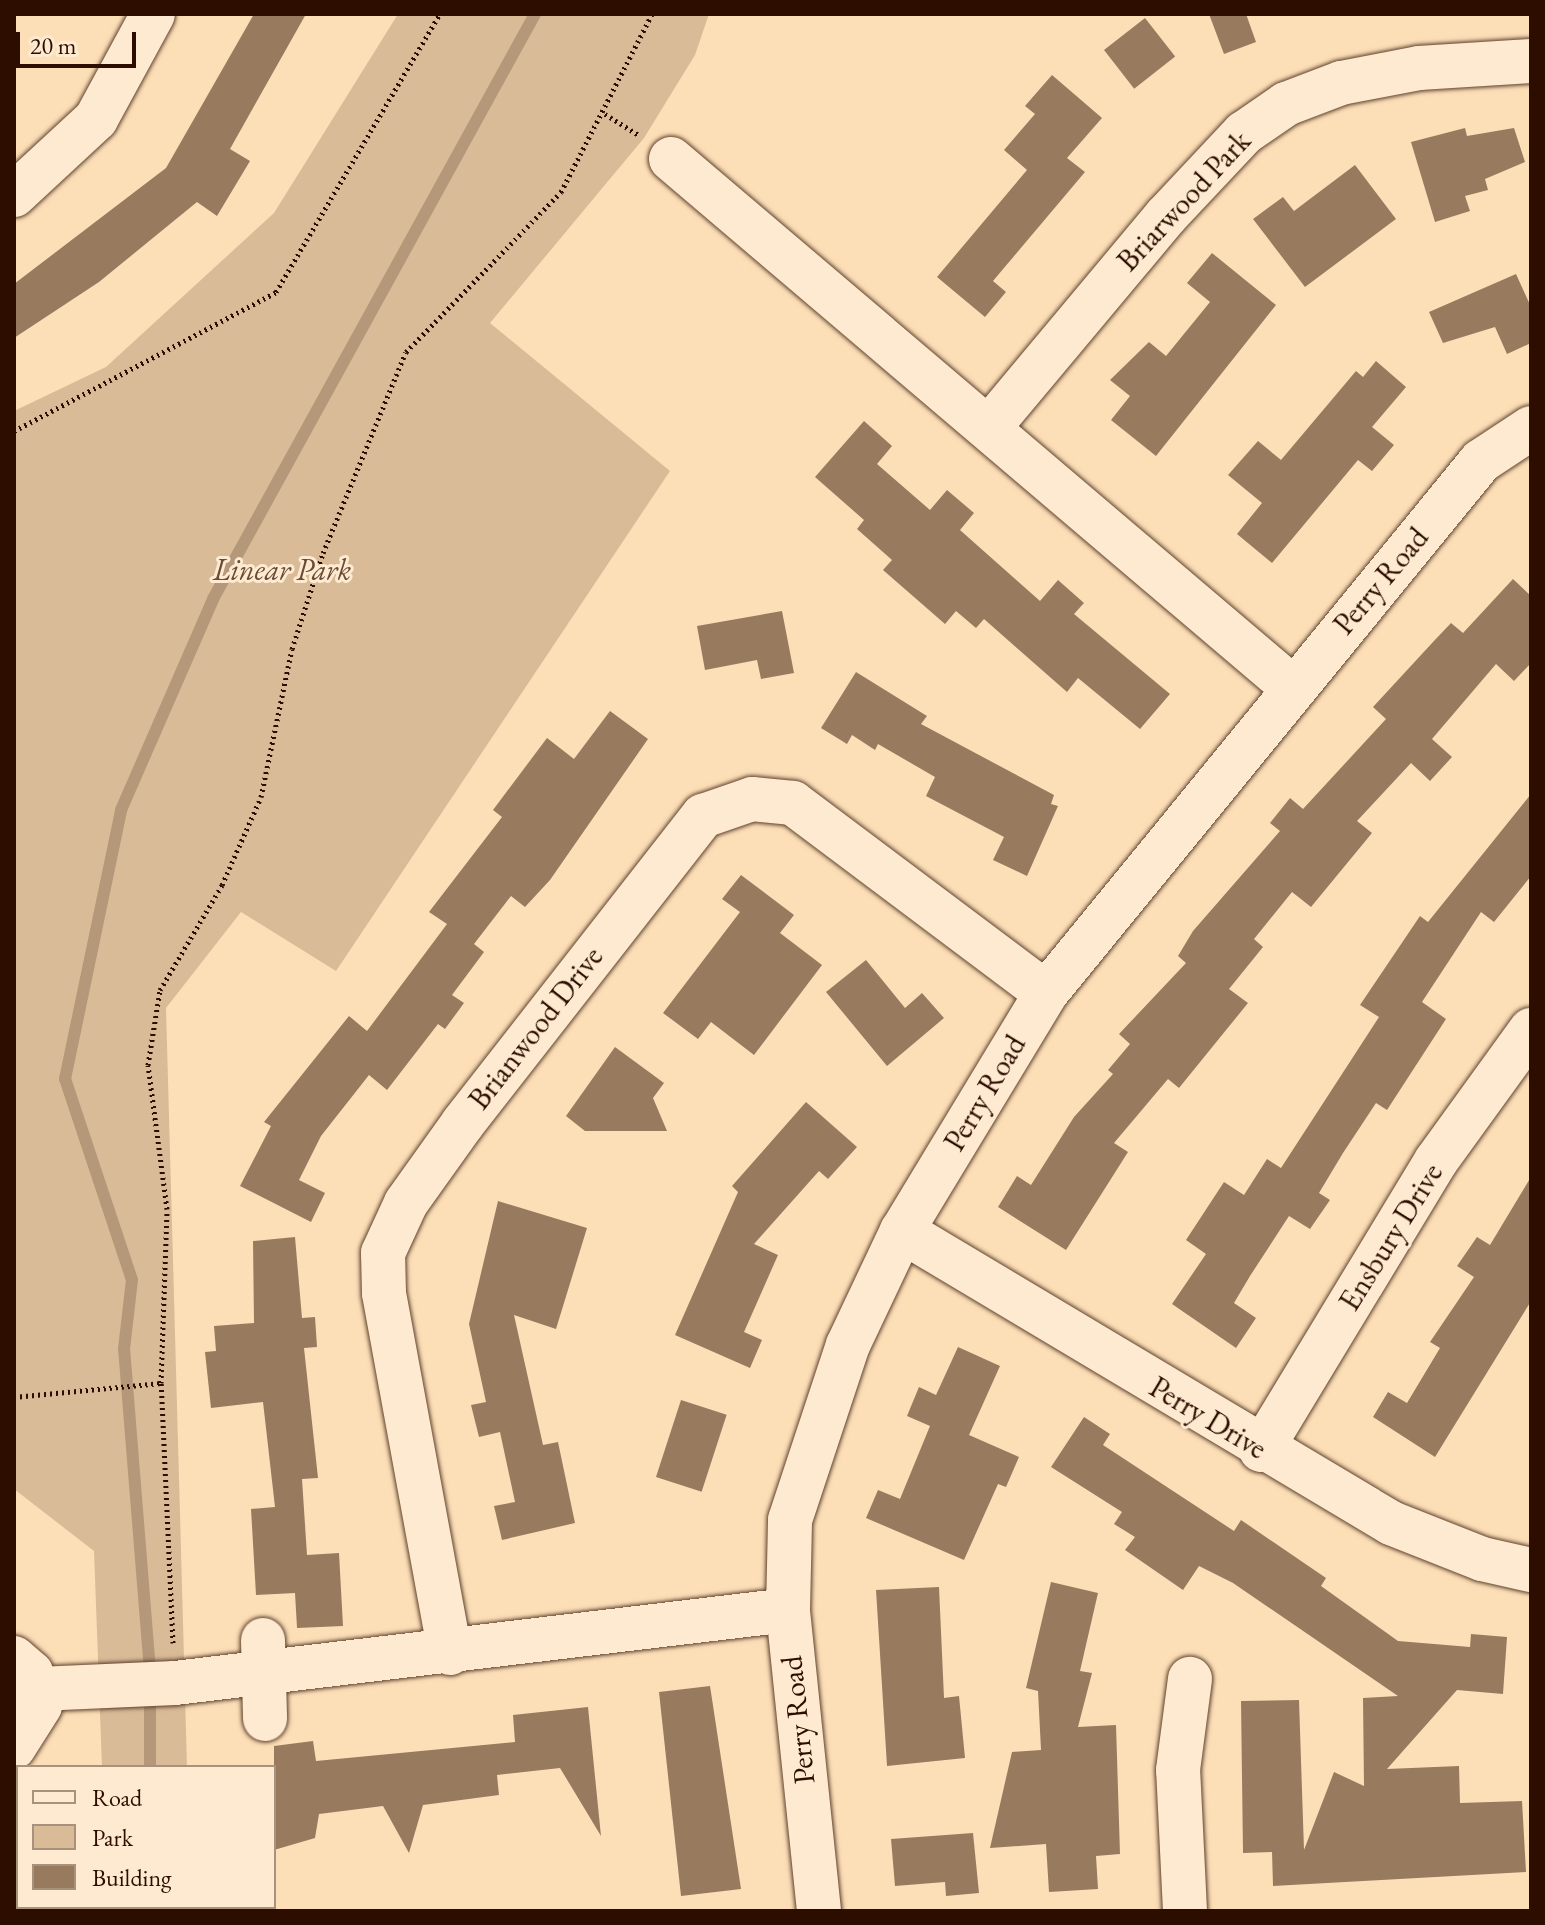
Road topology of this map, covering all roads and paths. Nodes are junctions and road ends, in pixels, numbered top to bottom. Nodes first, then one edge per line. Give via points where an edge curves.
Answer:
1 (153, 14) edge
2 (440, 14) edge
3 (652, 14) edge
4 (1531, 61) edge
5 (671, 159) dead end
6 (14, 195) edge
7 (992, 424) junction
8 (1531, 428) edge
9 (14, 431) edge
10 (1293, 688) junction
11 (1046, 993) junction
12 (1531, 1030) edge
13 (902, 1231) junction
14 (161, 1383) junction
15 (14, 1397) edge
16 (1261, 1450) junction
17 (1531, 1570) edge
18 (788, 1610) junction
19 (450, 1653) junction
20 (263, 1657) junction
21 (26, 1674) edge
22 (1190, 1679) dead end
23 (175, 1683) junction
24 (265, 1719) dead end
25 (14, 1747) edge
26 (819, 1911) edge
27 (1185, 1911) edge

1 - 6 street via 96,119
2 - 9 path via 276,292
3 - 14 path via 561,192 473,276 399,365 292,649 261,797 222,885 160,990 148,1065 167,1209
4 - 7 street, Briarwood Park via 1419,68 1341,83 1286,104 1244,133 1166,216
5 - 7 street
7 - 10 street
8 - 10 street, Perry Road via 1481,461
10 - 11 street, Perry Road
11 - 13 street, Perry Road
11 - 19 street, Brianwood Drive via 793,803 752,799 703,816 463,1123 406,1203 383,1253 384,1293
12 - 16 street, Ensbury Drive via 1436,1161
13 - 16 street, Perry Drive
13 - 18 street, Perry Road via 815,1433 790,1520
14 - 15 path
14 - 23 path
16 - 17 street, Perry Drive via 1391,1523 1482,1559
18 - 19 street
18 - 26 street, Perry Road
19 - 20 street
20 - 23 street
20 - 24 street
21 - 23 street
21 - 25 street via 36,1723
22 - 27 street via 1178,1770

